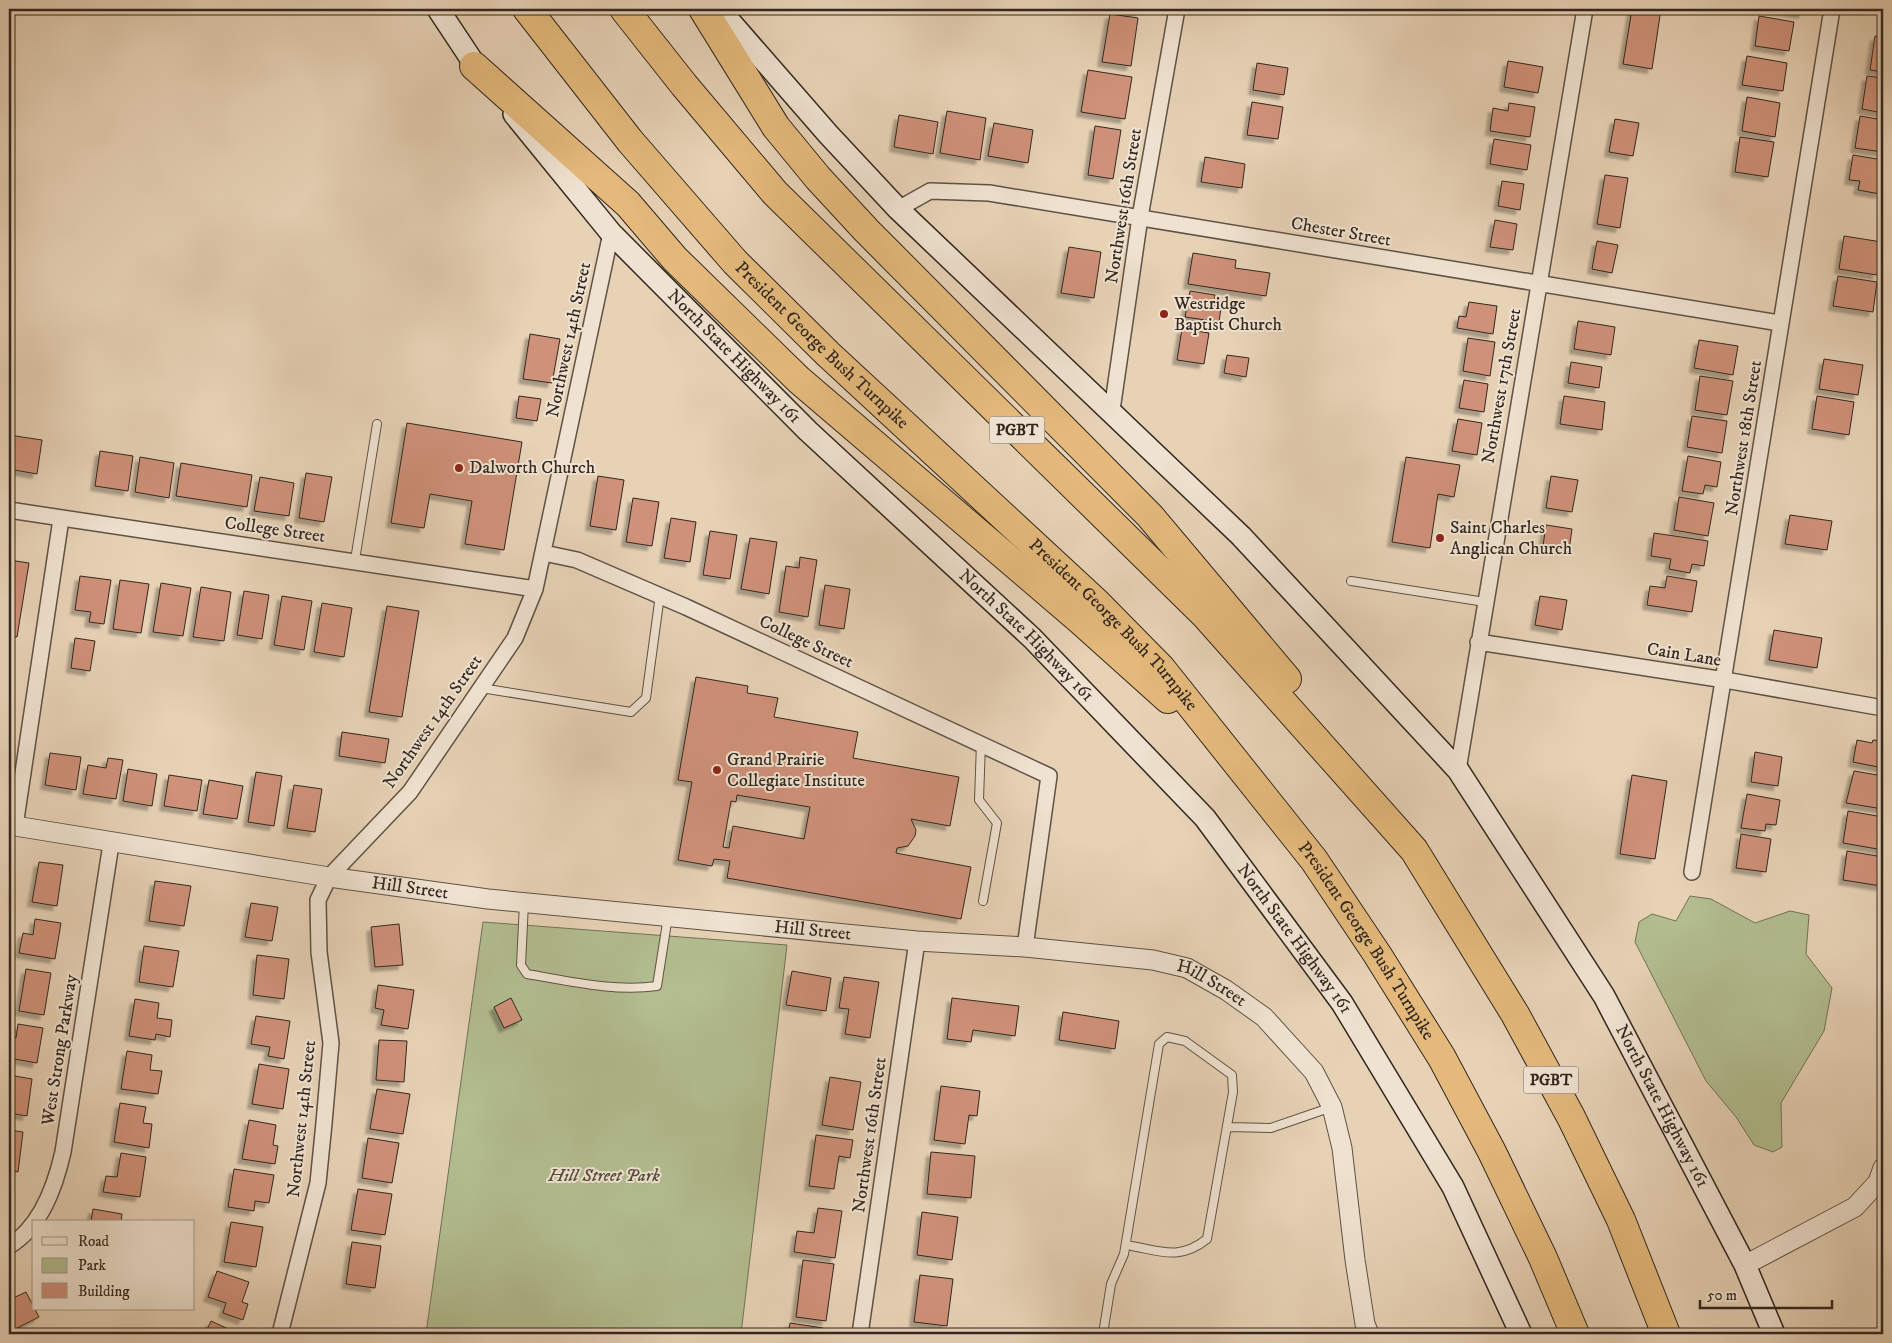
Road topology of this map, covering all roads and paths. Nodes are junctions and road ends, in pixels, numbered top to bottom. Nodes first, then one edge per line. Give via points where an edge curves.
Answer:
1 (438, 9) edge
2 (527, 9) edge
3 (624, 9) edge
4 (703, 9) edge
5 (719, 9) edge
6 (1177, 9) edge
7 (1585, 9) edge
8 (1832, 9) edge
9 (1874, 9) edge
10 (1879, 9) edge
11 (474, 66) junction
12 (898, 209) junction
13 (1140, 217) junction
14 (611, 233) junction
15 (1539, 284) junction
16 (1780, 323) junction
17 (1112, 410) junction
18 (378, 424) dead end
19 (9, 510) edge
20 (61, 519) junction
21 (544, 553) junction
22 (355, 560) junction
23 (1351, 581) dead end
24 (535, 589) junction
25 (660, 595) junction
26 (1485, 602) junction
27 (1478, 642) junction
28 (1725, 680) junction
29 (481, 688) junction
30 (1883, 708) edge
31 (981, 743) junction
32 (1232, 758) junction
33 (1458, 770) junction
34 (12, 826) edge
35 (111, 844) junction
36 (1414, 850) junction
37 (1692, 872) dead end
38 (329, 877) junction
39 (983, 901) dead end
40 (524, 903) junction
41 (668, 916) junction
42 (917, 941) junction
43 (1025, 947) junction
44 (1332, 1107) junction
45 (1228, 1127) junction
46 (1883, 1168) edge
47 (35, 1220) edge
48 (32, 1224) edge
49 (1126, 1245) junction
50 (9, 1246) edge
51 (1744, 1265) junction
52 (1664, 1328) edge
53 (280, 1334) edge
54 (860, 1334) edge
55 (1103, 1334) edge
56 (1369, 1334) edge
57 (1521, 1334) edge
58 (1575, 1334) edge
59 (1774, 1334) edge

1 - 11 main road, North State Highway 161
2 - 32 highway, President George Bush Turnpike via 630,141 735,262 828,354 1097,603 1161,668
3 - 36 highway, PGBT via 775,193 1205,615
4 - 36 highway via 776,127 818,178 1150,516 1372,780
5 - 12 main road, North State Highway 161
6 - 13 street, Northwest 16th Street
7 - 15 street, Northwest 17th Street
8 - 16 street, Northwest 18th Street
9 - 10 lane
11 - 14 main road, North State Highway 161
11 - 32 highway via 628,204 675,259 799,380 1080,620
12 - 13 street, Chester Street via 930,191 989,194
12 - 17 main road, North State Highway 161
13 - 15 street, Chester Street
13 - 17 street, Northwest 16th Street
14 - 21 street, Northwest 14th Street
14 - 57 main road, North State Highway 161 via 808,431 1032,638 1205,818 1342,1003 1453,1187
15 - 16 street, Chester Street
15 - 26 street, Northwest 17th Street
16 - 28 street, Northwest 18th Street
17 - 33 main road, North State Highway 161 via 1241,536
18 - 22 lane
19 - 20 street, College Street
20 - 22 street, College Street
20 - 34 street
21 - 24 street, Northwest 14th Street
21 - 25 street, College Street via 577,560
22 - 24 street, College Street
23 - 26 lane
24 - 29 street, Northwest 14th Street via 515,638
25 - 29 lane via 646,698 631,712
25 - 31 street, College Street
26 - 27 street, Northwest 17th Street
27 - 28 street, Cain Lane
27 - 33 street, Northwest 17th Street
28 - 30 street, Cain Lane
28 - 37 street, Northwest 18th Street
29 - 38 street, Northwest 14th Street via 410,792
31 - 39 lane via 979,800 997,822
31 - 43 street, College Street via 1049,776
32 - 58 highway, President George Bush Turnpike via 1314,860 1442,1058 1492,1152
33 - 51 main road, North State Highway 161 via 1604,996
34 - 35 street, Hill Street
35 - 38 street, Hill Street
35 - 47 street, West Strong Parkway via 64,1142 56,1181
36 - 52 highway, PGBT via 1515,1014 1571,1117 1621,1220
38 - 40 street, Hill Street
38 - 53 street, Northwest 14th Street via 318,900 319,952 331,1043 318,1183
40 - 41 street, Hill Street
40 - 41 lane via 521,965 527,974 576,983 640,988 657,986
41 - 42 street, Hill Street
42 - 43 street, Hill Street
42 - 54 street, Northwest 16th Street
43 - 44 street, Hill Street via 1153,960 1188,968 1264,1017 1314,1072
44 - 45 lane via 1271,1128
44 - 56 street, Hill Street via 1342,1148 1355,1260
45 - 49 lane via 1207,1239 1194,1250 1180,1254
45 - 49 lane via 1234,1092 1232,1075 1185,1041 1167,1037 1158,1044
46 - 51 street via 1878,1182 1855,1207
48 - 50 street, West Strong Parkway via 22,1238
49 - 55 lane via 1111,1284
51 - 59 main road, North State Highway 161

